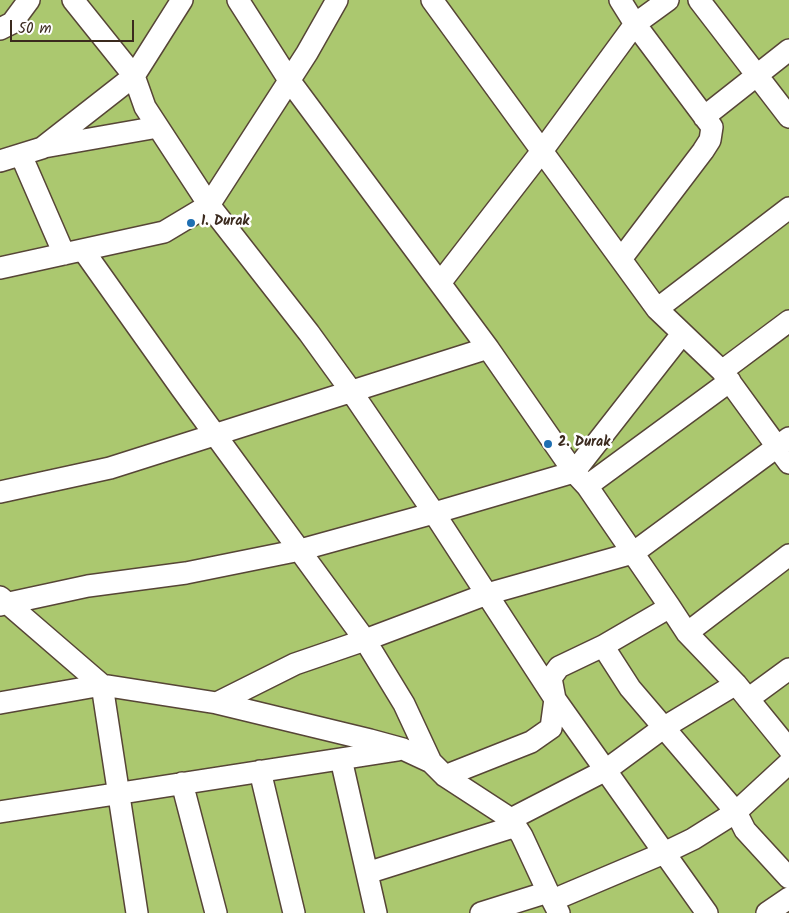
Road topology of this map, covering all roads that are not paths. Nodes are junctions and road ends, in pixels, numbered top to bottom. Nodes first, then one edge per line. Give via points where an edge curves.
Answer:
1 (29, 0) edge
2 (73, 0) edge
3 (182, 0) edge
4 (238, 0) edge
5 (337, 0) edge
6 (432, 0) edge
7 (620, 0) edge
8 (668, 0) edge
9 (699, 0) edge
10 (635, 24) junction
11 (0, 29) edge
12 (789, 50) edge
13 (757, 75) junction
14 (134, 76) junction
15 (289, 80) junction
16 (704, 116) junction
17 (789, 117) edge
18 (158, 127) junction
19 (42, 148) junction
20 (542, 151) junction
21 (21, 155) junction
22 (0, 161) edge
23 (209, 205) junction
24 (789, 208) edge
25 (74, 252) junction
26 (621, 260) junction
27 (0, 268) edge
28 (440, 283) junction
29 (656, 309) junction
30 (789, 321) edge
31 (682, 334) junction
32 (488, 348) junction
33 (726, 376) junction
34 (351, 391) junction
35 (216, 435) junction
36 (785, 449) edge
37 (580, 479) junction
38 (0, 492) edge
39 (434, 513) junction
40 (300, 550) junction
41 (633, 553) junction
42 (789, 555) edge
43 (487, 594) junction
44 (3, 602) edge
45 (670, 607) junction
46 (687, 633) junction
47 (365, 640) junction
48 (603, 646) junction
49 (789, 669) edge
50 (102, 685) junction
51 (742, 691) junction
52 (555, 699) junction
53 (0, 703) edge
54 (218, 703) junction
55 (663, 728) junction
56 (789, 748) edge
57 (403, 749) junction
58 (341, 759) junction
59 (789, 763) edge
60 (438, 769) junction
61 (606, 770) junction
62 (260, 771) junction
63 (182, 783) junction
64 (119, 793) junction
65 (0, 812) edge
66 (736, 812) junction
67 (513, 823) junction
68 (664, 853) junction
69 (367, 873) junction
70 (789, 878) edge
71 (789, 898) edge
72 (554, 902) edge
73 (137, 913) edge
74 (216, 913) edge
75 (294, 913) edge
76 (376, 913) edge
77 (481, 913) edge
78 (707, 913) edge
79 (767, 913) edge

1 - 11 street via 12,23
2 - 14 street
3 - 14 street
4 - 15 street
5 - 15 street
6 - 20 street
7 - 10 street
8 - 10 street
9 - 13 street
10 - 16 street
10 - 20 street
12 - 13 street
13 - 16 street
13 - 17 street
14 - 18 street via 144,107
14 - 19 street
15 - 23 street
15 - 28 street
16 - 26 street via 712,127 710,140
18 - 19 street
18 - 23 street
19 - 21 street
20 - 26 street
20 - 28 street
21 - 22 street
21 - 25 street
23 - 25 street via 164,232
23 - 34 street
24 - 29 street
25 - 27 street
25 - 35 street
26 - 29 street
28 - 32 street
29 - 31 street
30 - 33 street
31 - 33 street
31 - 37 street
32 - 34 street
32 - 37 street
33 - 36 street
33 - 37 street
34 - 35 street
34 - 39 street
35 - 38 street via 110,468
35 - 40 street
36 - 41 street
37 - 39 street
37 - 41 street
39 - 40 street
39 - 43 street
40 - 44 street via 186,573
40 - 47 street
41 - 43 street
41 - 45 street
42 - 46 street
43 - 47 street
43 - 52 street
44 - 50 street
45 - 46 street
45 - 48 street
46 - 51 street
47 - 54 street via 295,664
47 - 60 street
48 - 52 street via 559,667 551,678
48 - 55 street via 630,688
49 - 51 street
50 - 53 street
50 - 54 street
50 - 64 street
51 - 55 street
51 - 56 street
52 - 60 street via 551,728 531,742
52 - 61 street
54 - 57 street
55 - 61 street
55 - 66 street
57 - 58 street
57 - 60 street
58 - 62 street
58 - 69 street
59 - 66 street
60 - 67 street
61 - 67 street
61 - 68 street
62 - 63 street
62 - 75 street
63 - 64 street
63 - 74 street
64 - 65 street
64 - 73 street
66 - 68 street
66 - 70 street via 745,830
67 - 69 street
67 - 72 street
68 - 72 street
68 - 78 street
69 - 76 street
71 - 79 street
72 - 77 street

